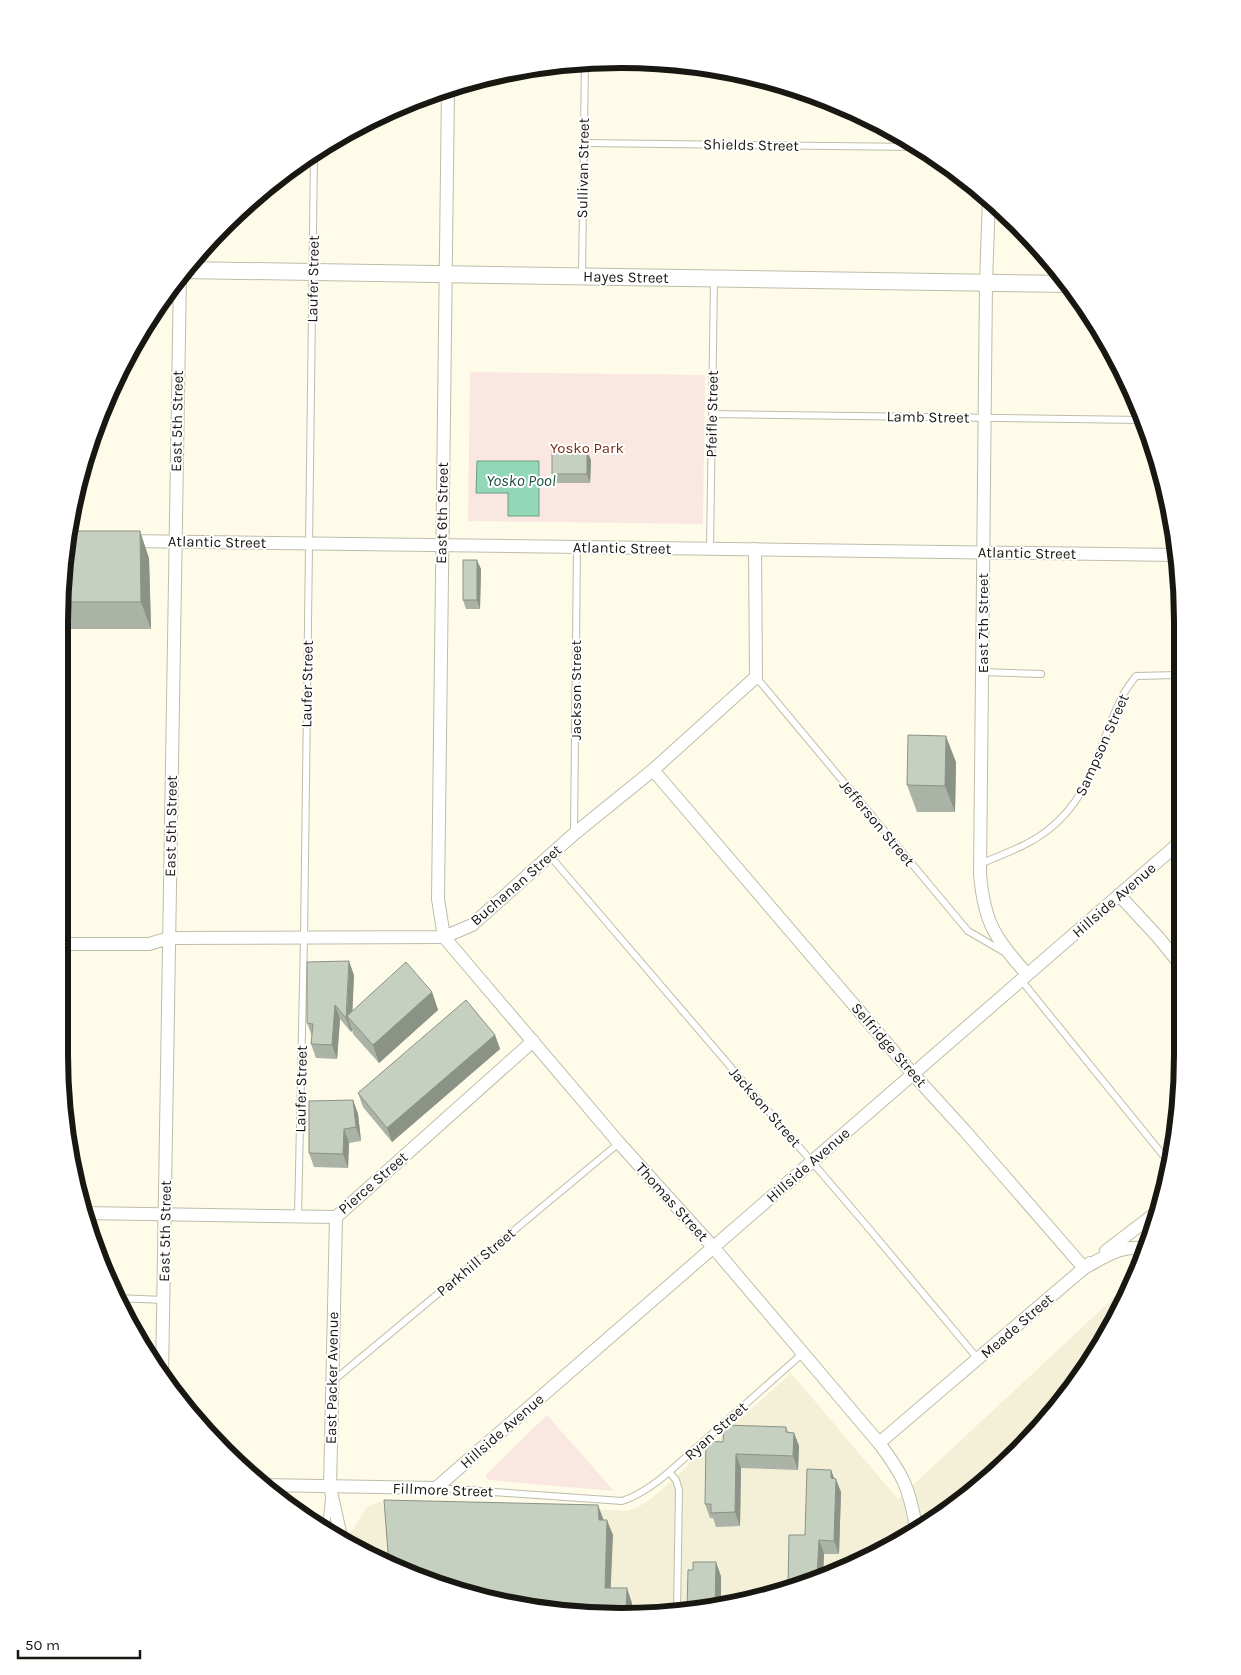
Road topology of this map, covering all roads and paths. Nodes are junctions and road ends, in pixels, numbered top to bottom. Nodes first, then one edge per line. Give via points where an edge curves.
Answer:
1 (585, 69) edge
2 (448, 95) edge
3 (584, 143) junction
4 (905, 147) edge
5 (314, 160) edge
6 (989, 208) edge
7 (193, 270) edge
8 (313, 272) junction
9 (445, 274) junction
10 (582, 277) junction
11 (714, 279) junction
12 (986, 283) junction
13 (1059, 284) edge
14 (180, 287) edge
15 (712, 414) junction
16 (984, 417) junction
17 (1135, 420) edge
18 (116, 541) edge
19 (175, 542) junction
20 (309, 544) junction
21 (442, 545) junction
22 (577, 547) junction
23 (710, 549) junction
24 (755, 549) junction
25 (983, 552) junction
26 (1170, 555) edge
27 (983, 672) junction
28 (1040, 674) dead end
29 (1174, 675) edge
30 (756, 677) junction
31 (652, 770) junction
32 (574, 834) junction
33 (1174, 847) edge
34 (550, 856) junction
35 (980, 864) junction
36 (1119, 895) junction
37 (444, 937) junction
38 (169, 938) junction
39 (304, 938) junction
40 (68, 944) edge
41 (1009, 955) junction
42 (1174, 957) edge
43 (1024, 977) junction
44 (533, 1042) junction
45 (913, 1074) junction
46 (619, 1143) junction
47 (1164, 1156) edge
48 (812, 1162) junction
49 (91, 1213) edge
50 (165, 1214) junction
51 (298, 1216) junction
52 (336, 1216) junction
53 (1148, 1219) edge
54 (714, 1247) junction
55 (1138, 1247) edge
56 (1084, 1268) junction
57 (125, 1298) edge
58 (164, 1300) junction
59 (803, 1352) junction
60 (978, 1359) junction
61 (162, 1364) edge
62 (332, 1382) junction
63 (879, 1443) junction
64 (670, 1472) junction
65 (276, 1486) edge
66 (330, 1487) junction
67 (436, 1488) junction
68 (622, 1500) joint
69 (327, 1522) edge
70 (915, 1522) edge
71 (340, 1530) edge
72 (677, 1604) edge

1 - 3 lane, Sullivan Street
2 - 9 street, East 6th Street
3 - 4 lane, Shields Street
3 - 10 lane, Sullivan Street
5 - 8 lane, Laufer Street
6 - 12 street, East 7th Street
7 - 8 street, Hayes Street
8 - 9 street, Hayes Street
8 - 20 lane, Laufer Street
9 - 10 street, Hayes Street
9 - 21 street, East 6th Street
10 - 11 street, Hayes Street
11 - 12 street, Hayes Street
11 - 15 lane, Pfeifle Street
12 - 13 street, Hayes Street
12 - 16 street, East 7th Street
14 - 19 street, East 5th Street
15 - 16 lane, Lamb Street
15 - 23 lane, Pfeifle Street
16 - 17 lane, Lamb Street
16 - 25 street, East 7th Street
18 - 19 street, Atlantic Street
19 - 20 street, Atlantic Street
19 - 38 street, East 5th Street
20 - 21 street, Atlantic Street
20 - 39 lane, Laufer Street
21 - 22 street, Atlantic Street
21 - 37 street, East 6th Street via 438,899
22 - 23 street, Atlantic Street
22 - 32 lane, Jackson Street
23 - 24 street, Atlantic Street
24 - 25 street, Atlantic Street
24 - 30 street
25 - 26 street, Atlantic Street
25 - 27 street, East 7th Street
27 - 28 lane
27 - 35 street, East 7th Street
29 - 35 lane, Sampson Street via 1136,676 1123,695 1076,803 1042,835
30 - 31 street, Buchanan Street
30 - 41 lane, Jefferson Street via 968,931
31 - 32 street, Buchanan Street
31 - 45 street, Selfridge Street
32 - 34 street, Buchanan Street
33 - 36 street, Hillside Avenue
34 - 37 street, Buchanan Street via 472,924
34 - 48 lane, Jackson Street
35 - 41 street, East 7th Street via 987,918
36 - 42 street
36 - 43 street, Hillside Avenue
37 - 39 street, Buchanan Street
37 - 44 street, Thomas Street
38 - 39 street, Buchanan Street
38 - 40 street, Buchanan Street via 149,944
38 - 50 street, East 5th Street
39 - 51 lane, Laufer Street
41 - 43 street, East 7th Street
43 - 45 street, Hillside Avenue
43 - 47 lane
44 - 46 street, Thomas Street
44 - 52 street, Pierce Street
45 - 48 street, Hillside Avenue
45 - 56 street, Selfridge Street
46 - 54 street, Thomas Street
46 - 62 lane, Parkhill Street
48 - 54 street, Hillside Avenue
48 - 60 lane, Jackson Street
49 - 50 street, Pierce Street
50 - 51 street, Pierce Street
50 - 58 street, East 5th Street
51 - 52 street, Pierce Street
52 - 62 street, East Packer Avenue
53 - 56 street, Meade Street
54 - 59 street, Thomas Street
54 - 67 street, Hillside Avenue
55 - 56 street via 1123,1248
56 - 60 street, Meade Street
57 - 58 lane
58 - 61 street, East 5th Street
59 - 63 street, Thomas Street
59 - 64 lane, Ryan Street
60 - 63 street, Meade Street
62 - 66 street, East Packer Avenue
63 - 70 street, Thomas Street via 898,1469 912,1500
64 - 68 lane, Ryan Street via 642,1492
64 - 72 lane via 679,1490
65 - 66 street, Fillmore Street
66 - 67 street, Fillmore Street
66 - 69 lane
66 - 71 street, East Packer Avenue
67 - 68 lane, Fillmore Street

